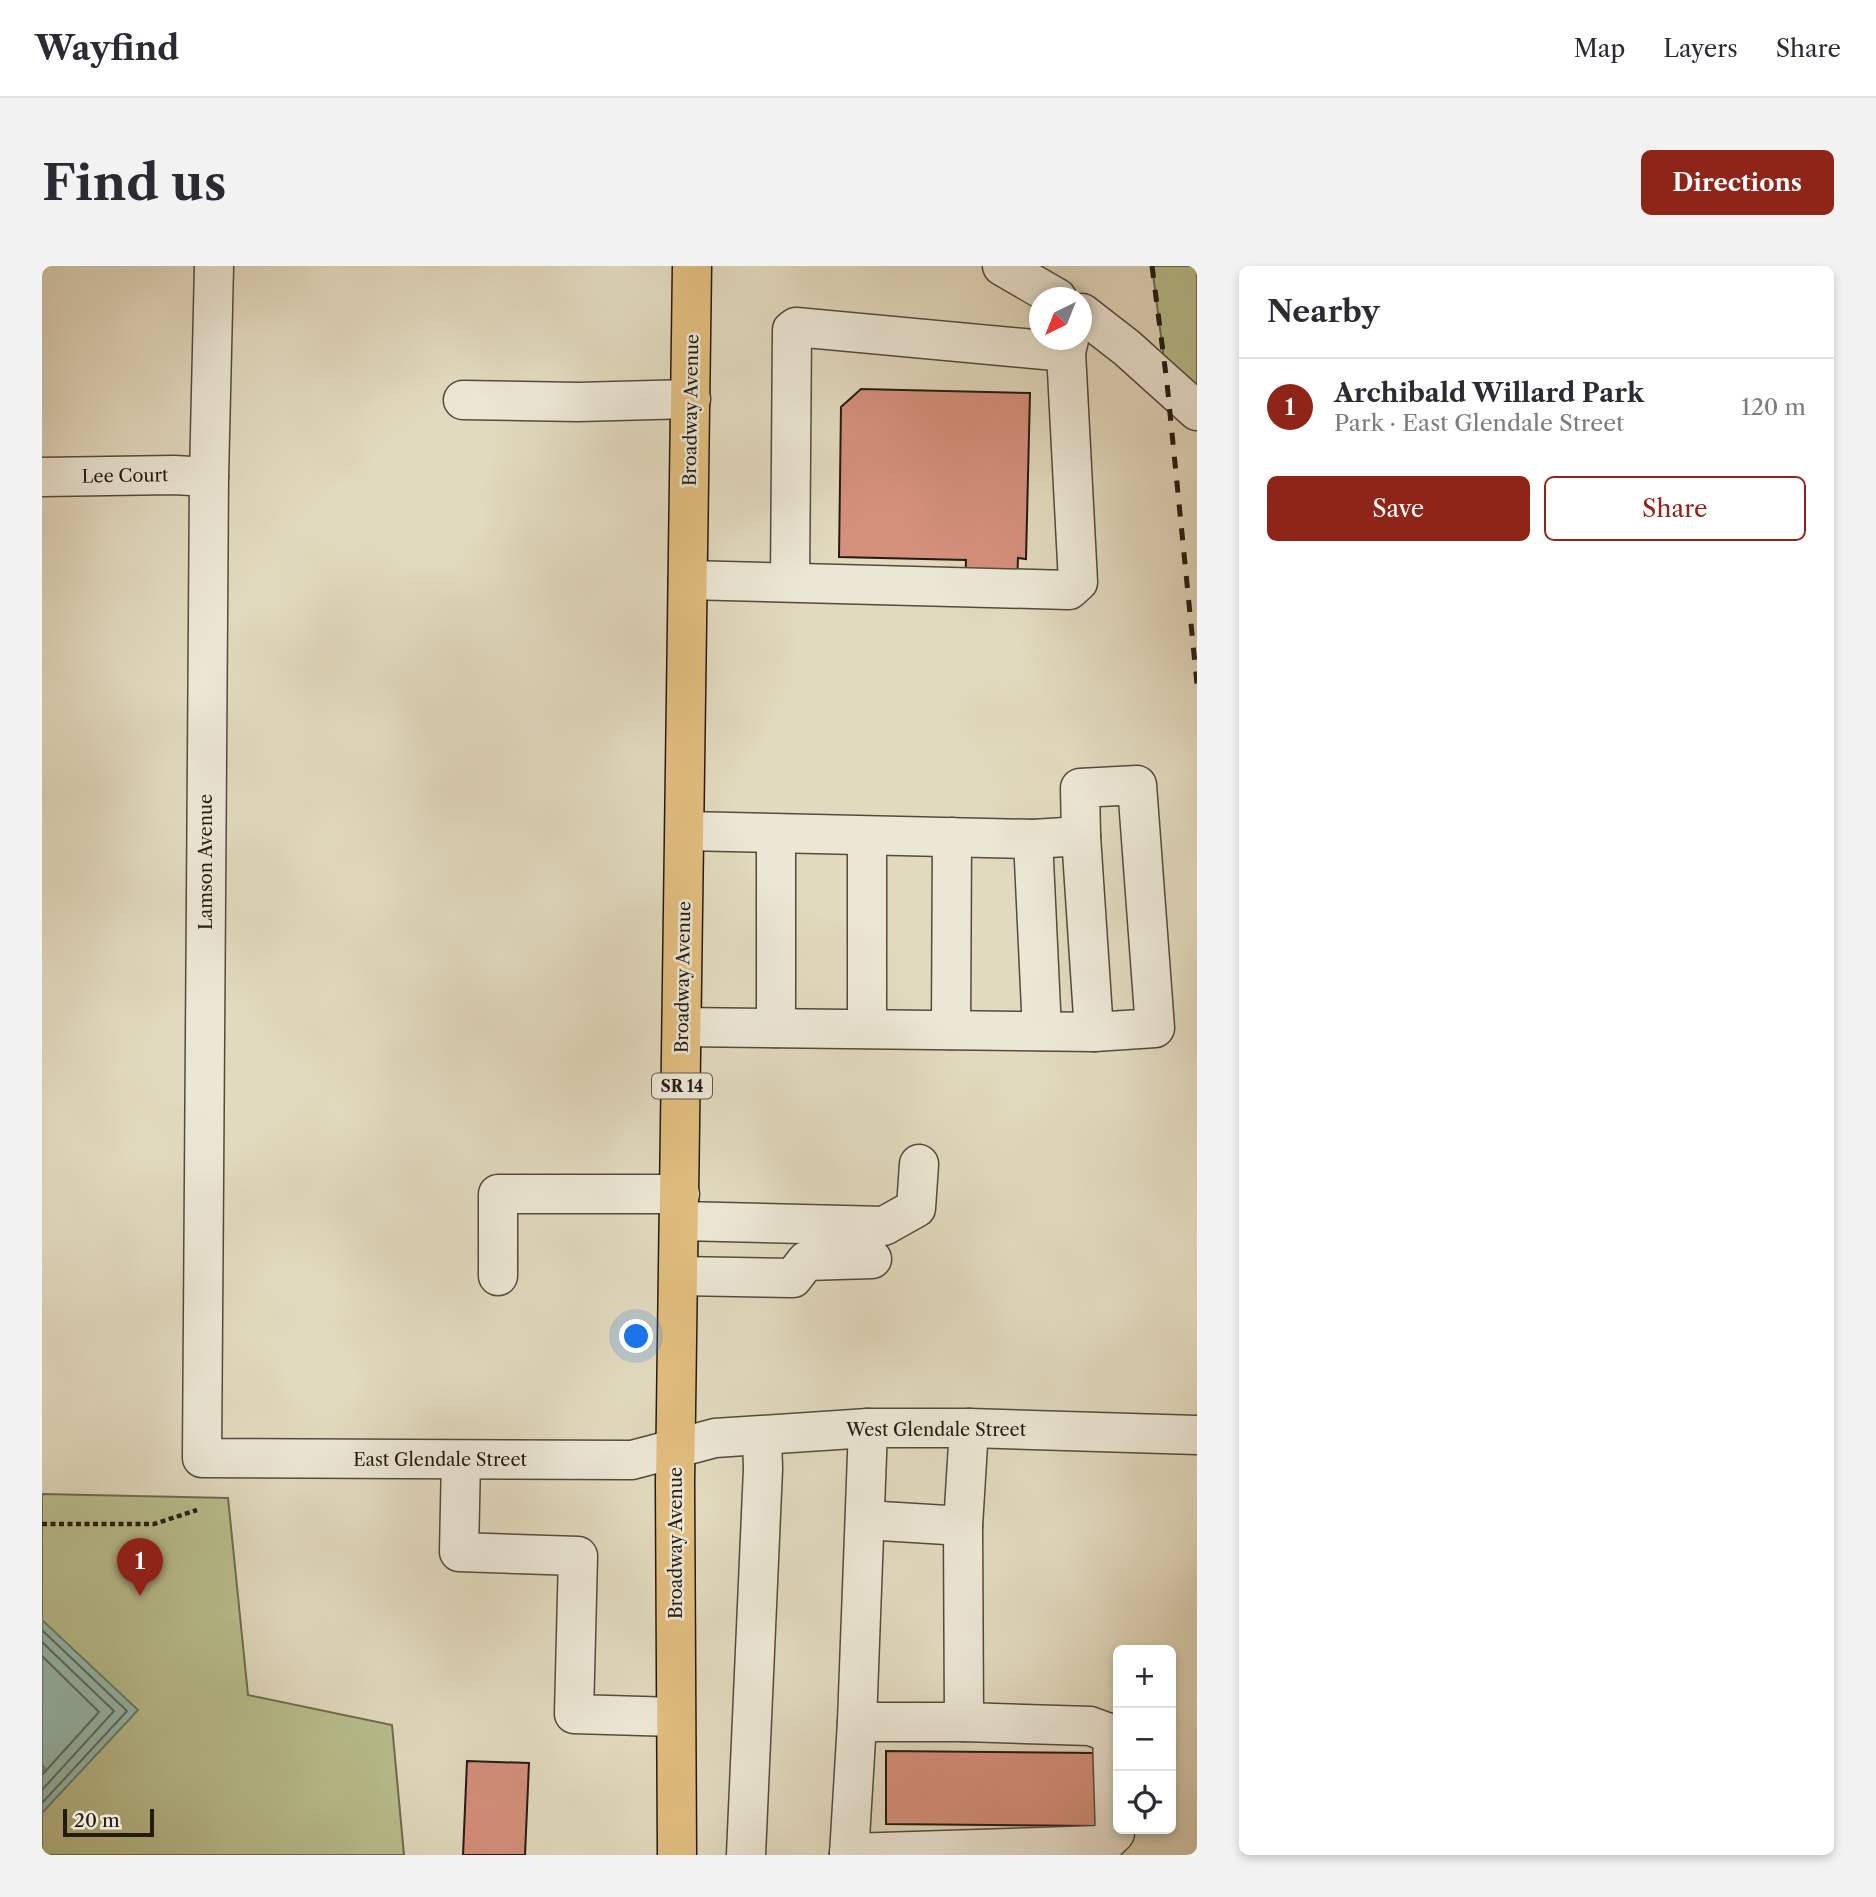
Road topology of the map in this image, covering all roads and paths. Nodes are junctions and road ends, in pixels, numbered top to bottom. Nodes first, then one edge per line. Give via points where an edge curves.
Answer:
1 (214, 266) edge
2 (692, 266) edge
3 (1018, 270) edge
4 (1042, 287) edge
5 (1092, 321) edge
6 (1029, 343) edge
7 (1068, 350) edge
8 (691, 399) junction
9 (463, 400) dead end
10 (1197, 411) edge
11 (42, 477) edge
12 (209, 477) junction
13 (688, 580) junction
14 (790, 582) junction
15 (685, 831) junction
16 (776, 835) junction
17 (867, 836) junction
18 (1081, 836) junction
19 (952, 837) junction
20 (1033, 839) junction
21 (682, 1027) junction
22 (776, 1028) junction
23 (867, 1029) junction
24 (951, 1030) junction
25 (1042, 1031) junction
26 (1094, 1032) junction
27 (919, 1164) dead end
28 (680, 1208) junction
29 (872, 1259) dead end
30 (498, 1276) dead end
31 (679, 1276) junction
32 (868, 1428) junction
33 (969, 1428) junction
34 (1197, 1435) edge
35 (762, 1436) junction
36 (676, 1449) junction
37 (202, 1458) joint
38 (461, 1460) junction
39 (197, 1510) dead end
40 (865, 1520) junction
41 (42, 1524) edge
42 (963, 1526) junction
43 (675, 1717) junction
44 (857, 1722) junction
45 (964, 1722) junction
46 (849, 1854) edge
47 (677, 1855) edge
48 (746, 1855) edge

1 - 12 street, Lamson Avenue
2 - 8 main road, Broadway Avenue / SR 14
3 - 4 street
5 - 10 street
6 - 14 street via 792,330
7 - 14 street via 1078,582 1074,587
8 - 9 street
8 - 13 main road, Broadway Avenue / SR 14
11 - 12 street, Lee Court
12 - 37 street, Lamson Avenue
13 - 14 street
13 - 15 main road, Broadway Avenue / SR 14
15 - 16 street
15 - 21 main road, Broadway Avenue / SR 14
16 - 17 street
16 - 22 street
17 - 19 street
17 - 23 street
18 - 20 street
18 - 26 street
18 - 26 street via 1080,788 1137,785 1155,1028
19 - 20 street
19 - 24 street
20 - 25 street
21 - 22 street
21 - 28 main road, Broadway Avenue / SR 14
22 - 23 street
23 - 24 street
24 - 25 street
25 - 26 street
27 - 28 street via 916,1208 884,1226
28 - 30 street via 498,1194
28 - 31 main road, Broadway Avenue / SR 14
29 - 31 street via 806,1261 793,1278
31 - 36 main road, Broadway Avenue / SR 14
32 - 33 street, West Glendale Street
32 - 35 street, West Glendale Street
32 - 40 street
33 - 34 street, West Glendale Street
33 - 42 street
35 - 36 street, West Glendale Street via 715,1438
35 - 48 street
36 - 38 street, East Glendale Street via 632,1460
36 - 43 main road, Broadway Avenue / SR 14
37 - 38 street, East Glendale Street
38 - 43 street via 459,1552 578,1556 573,1714
39 - 41 path via 154,1524
40 - 42 street
40 - 44 street
42 - 45 street
43 - 47 main road, Broadway Avenue / SR 14
44 - 45 street
44 - 46 street
45 - 46 street via 1090,1726 1112,1734 1115,1833 1103,1845

